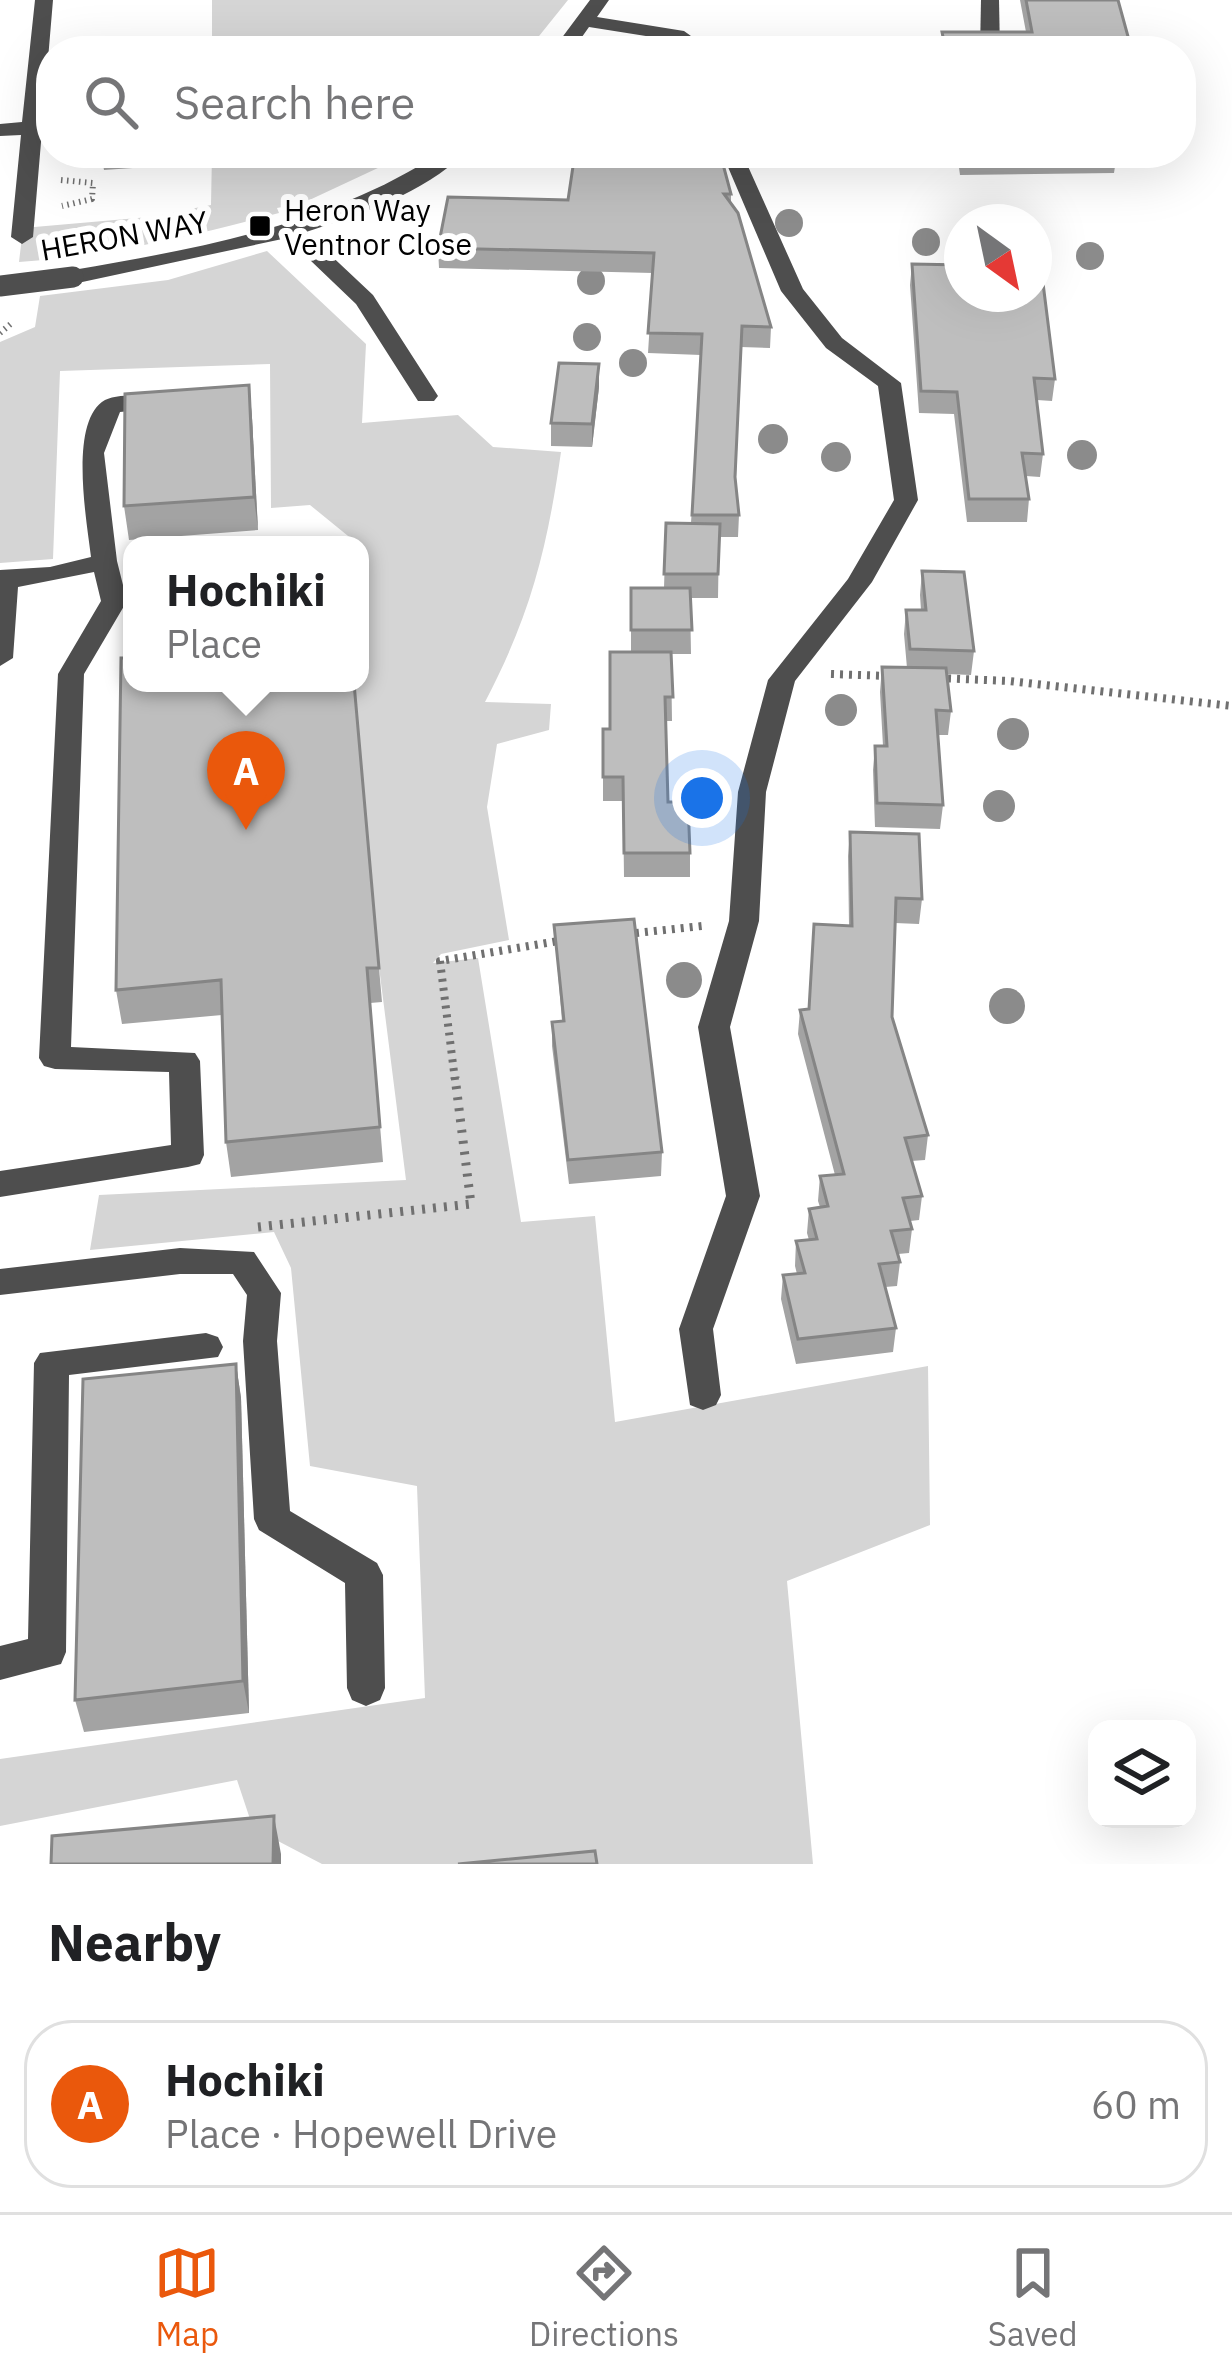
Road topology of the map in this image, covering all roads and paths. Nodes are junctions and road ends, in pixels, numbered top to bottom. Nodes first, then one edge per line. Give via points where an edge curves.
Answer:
1 (44, 0) edge
2 (600, 0) edge
3 (989, 0) edge
4 (585, 21) junction
5 (41, 36) edge
6 (574, 36) edge
7 (678, 36) edge
8 (990, 36) edge
9 (36, 85) edge
10 (32, 128) junction
11 (0, 130) edge
12 (435, 168) edge
13 (739, 168) edge
14 (290, 230) junction
15 (22, 237) dead end
16 (0, 286) edge
17 (427, 396) dead end
18 (181, 401) edge
19 (104, 561) junction
20 (2, 580) edge
21 (123, 623) edge
22 (100, 624) junction
23 (0, 658) edge
24 (788, 672) junction
25 (892, 676) edge
26 (938, 678) edge
27 (1232, 706) edge
28 (744, 921) junction
29 (604, 936) edge
30 (580, 938) edge
31 (0, 1184) edge
32 (240, 1228) dead end
33 (0, 1282) edge
34 (206, 1347) dead end
35 (703, 1394) dead end
36 (0, 1664) edge
37 (365, 1688) dead end

1 - 5 street
2 - 4 street
3 - 8 street
4 - 6 street
4 - 7 street
9 - 10 street
10 - 11 street
10 - 15 street
12 - 14 street, HERON WAY
13 - 24 street via 793,291 835,343 889,383 901,452 905,500 859,582
14 - 16 street, HERON WAY, bridge via 182,258
14 - 17 street via 365,299
18 - 19 street via 111,406 92,453
19 - 20 street
19 - 22 street via 114,601
20 - 23 street
21 - 22 street
22 - 31 street via 71,674 55,1058 184,1061 188,1155
24 - 25 path
24 - 28 street via 752,792
26 - 27 path
28 - 29 path
28 - 35 street via 713,1027 743,1196 696,1330
30 - 32 path via 440,961 471,1204
33 - 37 street via 180,1261 242,1262 264,1293 272,1519 364,1575
34 - 36 street via 52,1363 46,1652

